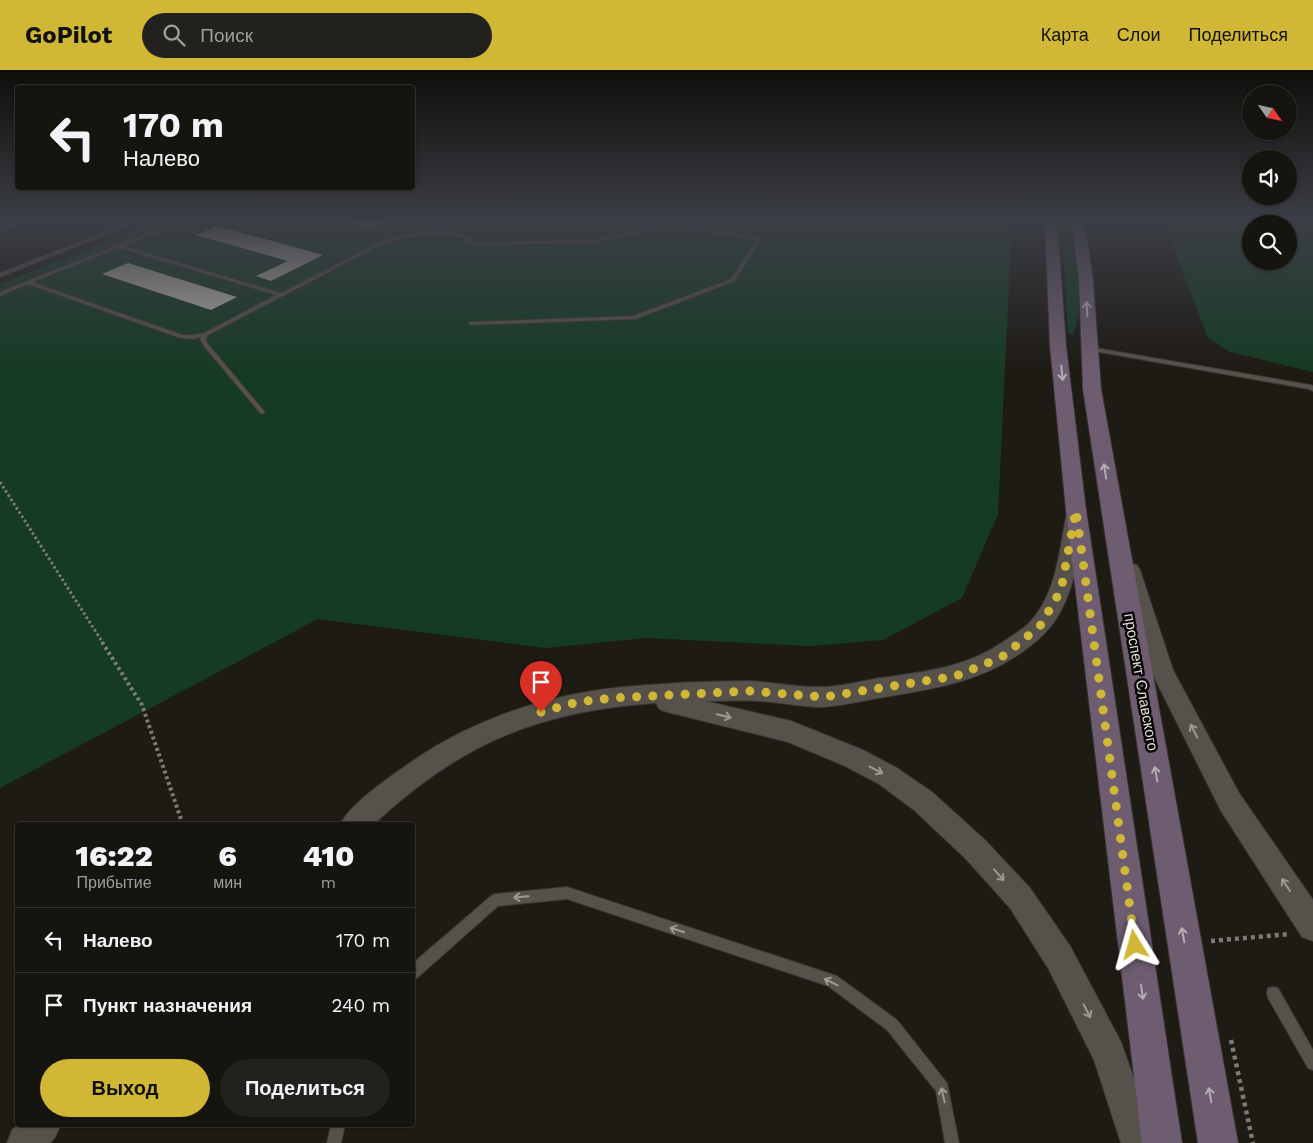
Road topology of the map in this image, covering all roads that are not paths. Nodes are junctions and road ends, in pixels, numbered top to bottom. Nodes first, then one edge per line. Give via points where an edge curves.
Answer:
1 (13, 270) edge
2 (58, 270) edge
3 (199, 270) edge
4 (329, 270) edge
5 (739, 270) edge
6 (1054, 270) edge
7 (1085, 270) edge
8 (0, 275) edge
9 (33, 280) junction
10 (0, 294) edge
11 (281, 295) junction
12 (471, 323) dead end
13 (206, 334) junction
14 (1090, 349) junction
15 (1313, 389) edge
16 (262, 412) dead end
17 (1076, 510) junction
18 (1113, 519) junction
19 (642, 696) junction
20 (357, 822) edge
21 (1304, 930) edge
22 (415, 970) edge
23 (1273, 993) dead end
24 (1313, 1063) edge
25 (41, 1127) edge
26 (338, 1127) edge
27 (25, 1143) edge
28 (334, 1143) edge
29 (952, 1143) edge
30 (1139, 1143) edge
31 (1162, 1143) edge
32 (1218, 1143) edge

1 - 8 lane
2 - 9 lane
3 - 11 lane
4 - 11 lane
5 - 12 lane via 733,280 634,318
6 -> 17 main road via 1058,346
14 -> 7 main road, проспект Славского
9 - 10 lane
9 - 13 lane via 30,284 35,287 182,336
11 - 13 lane
13 - 16 lane via 203,338 205,344
14 - 15 lane
18 -> 14 main road, проспект Славского via 1092,388
17 - 19 street via 1061,590 1040,626 1002,657 947,678 824,697 749,691
17 -> 31 main road
21 -> 18 street via 1230,802 1162,671
32 -> 18 main road, проспект Славского
19 - 20 street via 578,702 490,730 435,760 393,790
19 -> 30 street via 791,732 854,758 888,776 923,801 976,850 1020,898 1059,957 1109,1054
29 -> 22 lane via 942,1088 892,1025 832,981 567,893 495,900
23 - 24 lane
25 - 27 street
26 - 28 lane

